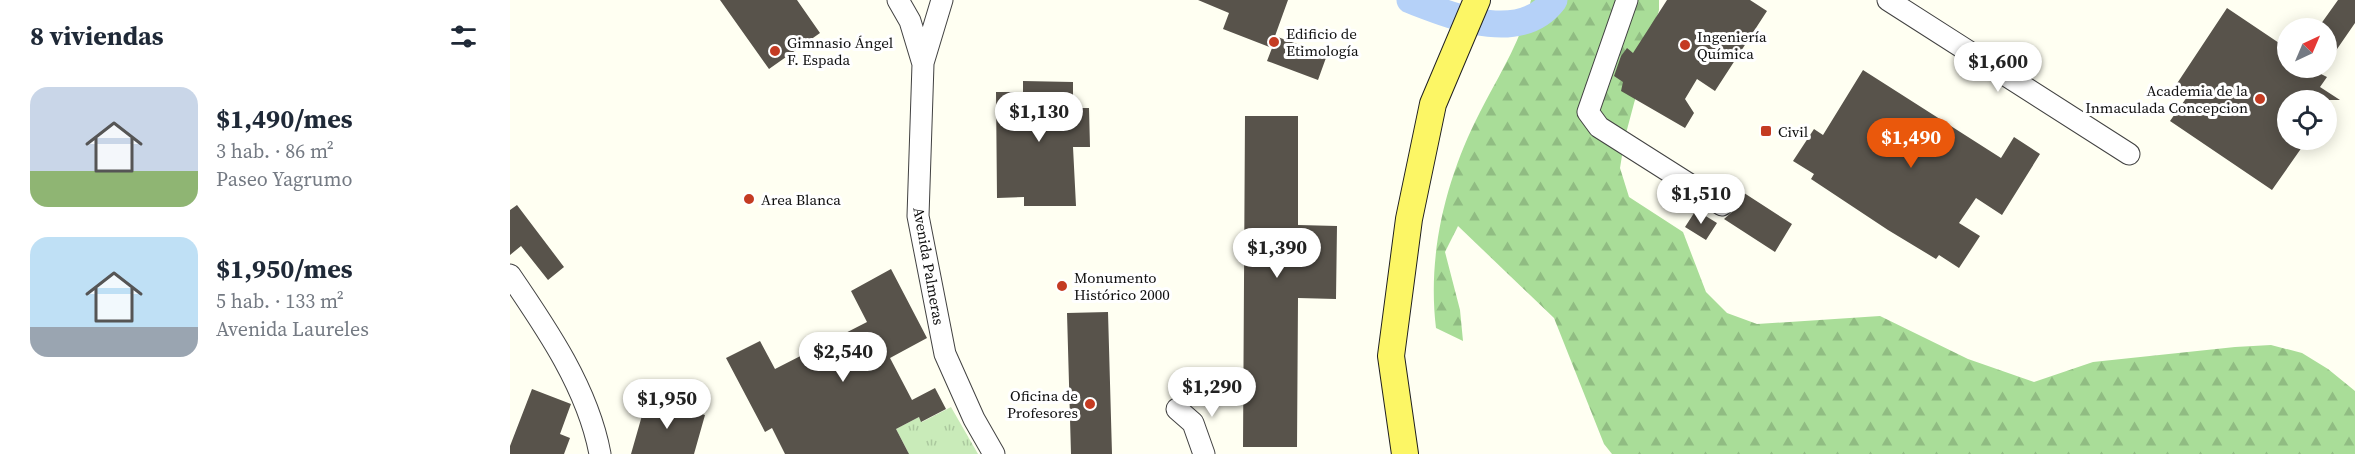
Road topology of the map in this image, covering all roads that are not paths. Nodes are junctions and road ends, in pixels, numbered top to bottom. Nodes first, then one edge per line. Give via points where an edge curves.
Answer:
1 (898, 0) edge
2 (942, 0) edge
3 (1477, 0) edge
4 (1627, 0) edge
5 (1888, 0) edge
6 (923, 64) junction
7 (2129, 154) dead end
8 (1722, 205) dead end
9 (510, 275) edge
10 (1177, 409) dead end
11 (600, 454) edge
12 (994, 454) edge
13 (1204, 454) edge
14 (1405, 454) edge

1 - 6 street, Avenida Palmeras via 910,21
2 - 6 street
3 - 14 main road via 1433,104 1409,219 1391,357
4 - 8 street via 1588,112 1599,127
5 - 7 street
6 - 12 street, Avenida Palmeras via 918,216 945,354
9 - 11 street via 560,354 581,396
10 - 13 street via 1193,423

